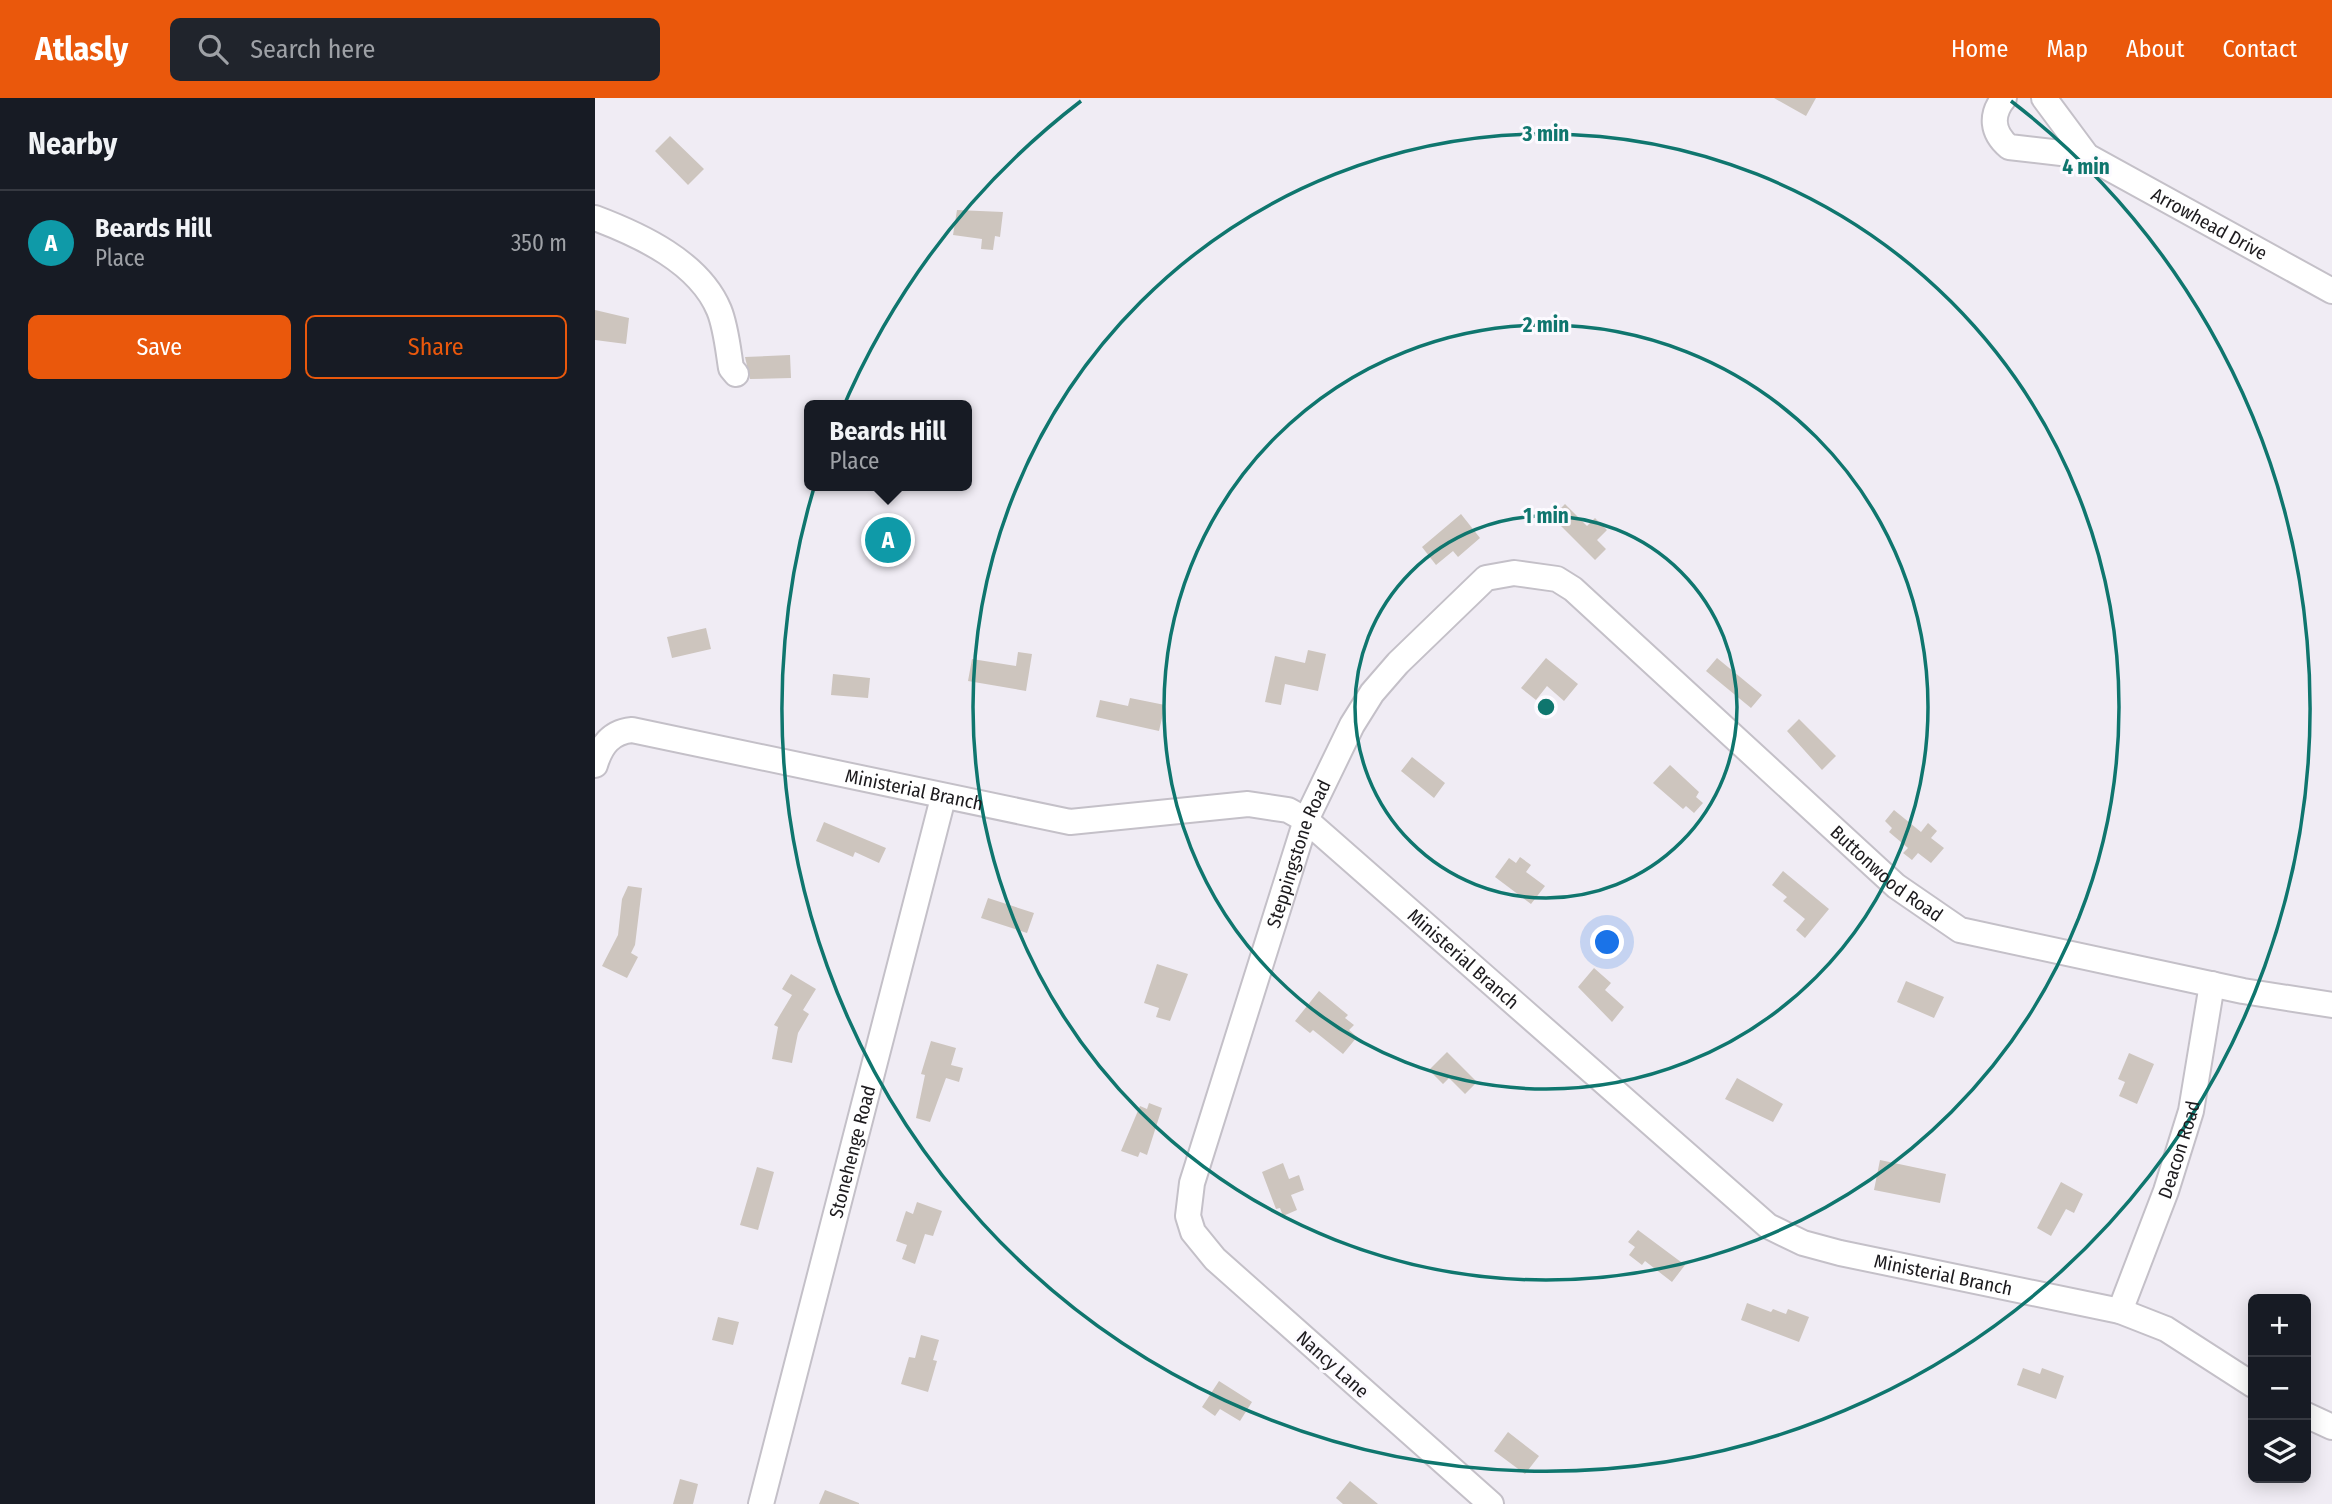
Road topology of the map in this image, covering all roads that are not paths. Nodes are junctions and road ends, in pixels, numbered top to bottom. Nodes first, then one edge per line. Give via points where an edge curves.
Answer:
1 (2004, 98) edge
2 (2044, 98) edge
3 (2087, 156) junction
4 (595, 218) edge
5 (2332, 291) edge
6 (736, 374) dead end
7 (1525, 575) joint
8 (595, 765) edge
9 (943, 798) junction
10 (1306, 820) junction
11 (2212, 984) junction
12 (2332, 1005) edge
13 (1188, 1216) joint
14 (2120, 1311) junction
15 (2248, 1382) edge
16 (2311, 1417) edge
17 (2332, 1427) edge
18 (761, 1504) edge
19 (1491, 1504) edge

1 - 3 street, Arrowhead Drive via 1994,118 1997,133 2009,147
2 - 3 street, Arrowhead Drive
3 - 5 street, Arrowhead Drive
4 - 6 street via 632,232 698,278 718,309
7 - 10 street, Steppingstone Road via 1503,573 1486,579 1384,678 1352,725
7 - 11 street, Buttonwood Road via 1557,579 1573,589 1877,869 1960,930
8 - 9 street, Ministerial Branch via 610,738 620,731 642,732
9 - 10 street, Ministerial Branch via 1070,822 1248,804 1288,810
9 - 18 street, Stonehenge Road
10 - 13 street, Steppingstone Road via 1210,1121 1192,1183
10 - 14 street, Ministerial Branch via 1768,1226 1803,1243 1840,1253
11 - 12 street, Buttonwood Road
11 - 14 street, Deacon Road via 2191,1111
13 - 19 street, Nancy Lane via 1209,1254
14 - 15 street, Ministerial Branch via 2166,1329
16 - 17 street

